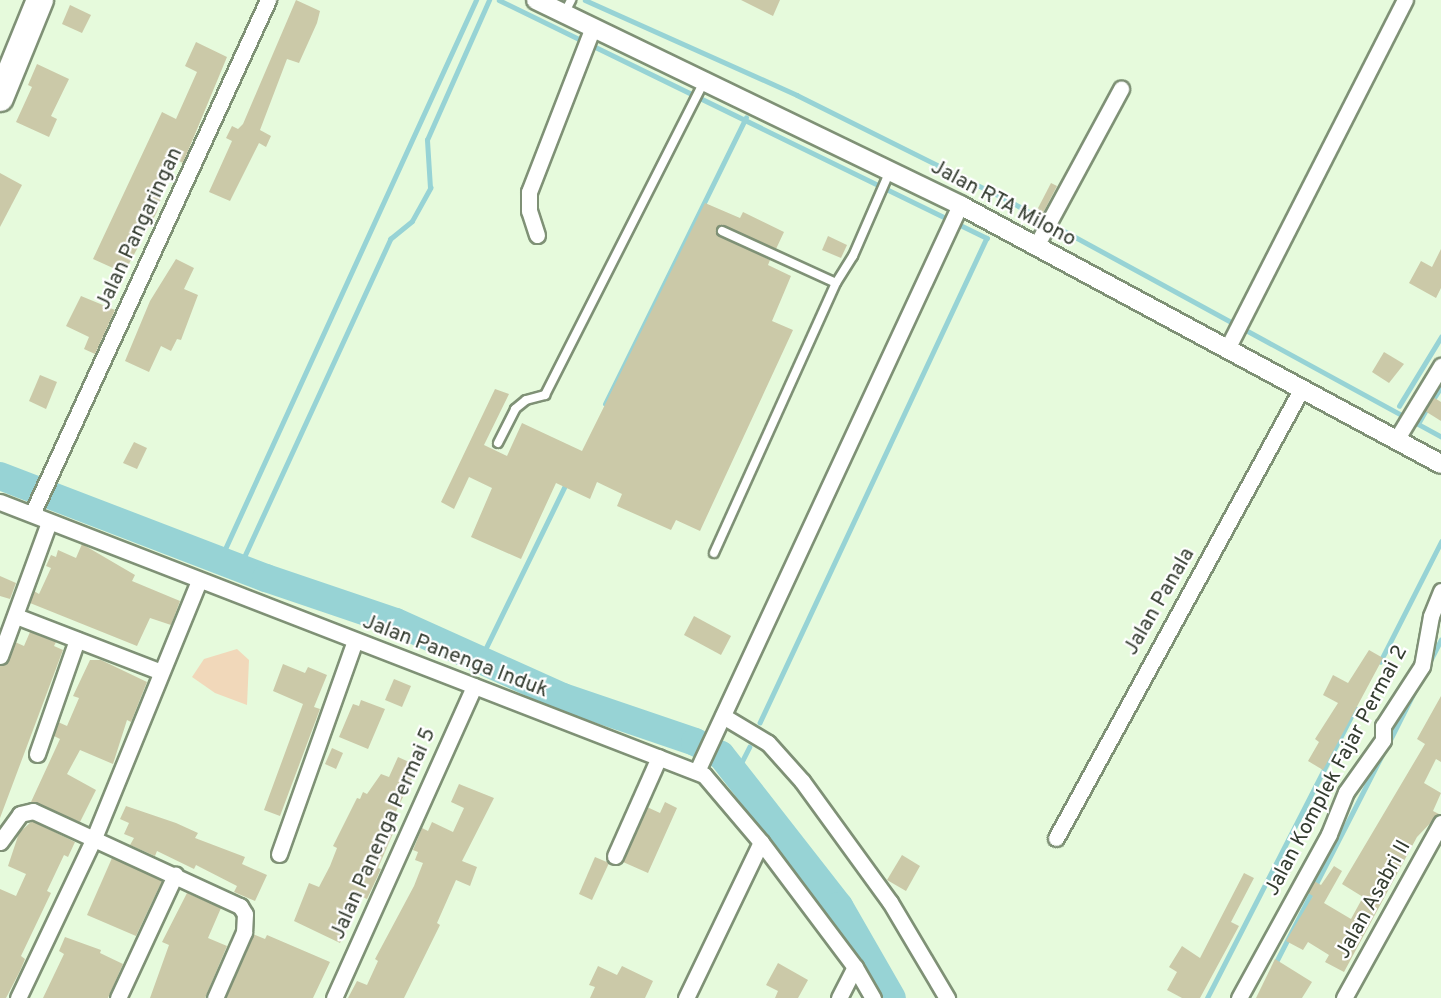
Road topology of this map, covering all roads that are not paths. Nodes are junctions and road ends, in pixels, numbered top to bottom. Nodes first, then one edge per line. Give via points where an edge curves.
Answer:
1 (22, 0) edge
2 (40, 0) edge
3 (268, 0) edge
4 (536, 0) edge
5 (1405, 0) edge
6 (568, 7) edge
7 (593, 27) junction
8 (26, 30) junction
9 (702, 85) junction
10 (1121, 89) dead end
11 (0, 98) edge
12 (888, 176) junction
13 (960, 205) junction
14 (722, 231) dead end
15 (537, 235) dead end
16 (1036, 246) junction
17 (836, 283) junction
18 (1227, 349) junction
19 (1441, 366) edge
20 (1302, 388) junction
21 (1396, 440) junction
22 (498, 443) dead end
23 (1441, 464) edge
24 (0, 502) edge
25 (34, 508) junction
26 (49, 522) junction
27 (714, 553) dead end
28 (199, 582) junction
29 (1441, 591) edge
30 (15, 616) junction
31 (77, 640) junction
32 (355, 641) junction
33 (0, 656) edge
34 (161, 672) junction
35 (474, 686) junction
36 (723, 716) junction
37 (37, 754) dead end
38 (659, 757) junction
39 (699, 766) junction
40 (1441, 822) edge
41 (94, 838) junction
42 (1056, 838) dead end
43 (0, 842) edge
44 (761, 842) junction
45 (279, 854) dead end
46 (615, 856) dead end
47 (175, 875) junction
48 (855, 967) junction
49 (18, 998) edge
50 (118, 998) edge
51 (215, 998) edge
52 (334, 998) edge
53 (686, 998) edge
54 (839, 998) edge
55 (873, 998) edge
56 (948, 998) edge
57 (1239, 998) edge
58 (1344, 998) edge

1 - 8 highway
2 - 8 highway
3 - 25 street, Jalan Pangaringan
4 - 6 street, Jalan RTA Milono
5 - 18 street
6 - 7 street, Jalan RTA Milono
7 - 9 street, Jalan RTA Milono
7 - 15 street via 529,192 529,211
8 - 11 highway
9 - 12 street, Jalan RTA Milono
9 - 22 lane via 545,395 526,400 515,409
10 - 16 street
12 - 13 street, Jalan RTA Milono
12 - 17 lane via 854,256
13 - 16 street, Jalan RTA Milono
13 - 36 street
14 - 17 lane
16 - 18 street, Jalan RTA Milono
17 - 27 lane
18 - 20 street, Jalan RTA Milono
19 - 21 street
20 - 21 street, Jalan RTA Milono
20 - 42 street, Jalan Panala
21 - 23 street, Jalan RTA Milono
24 - 25 street, Jalan Panenga Induk
25 - 26 street, Jalan Panenga Induk
26 - 28 street, Jalan Panenga Induk
26 - 30 street
28 - 32 street, Jalan Panenga Induk
28 - 34 street
29 - 57 street, Jalan Komplek Fajar Permai 2 via 1431,616 1422,666 1383,726 1383,740 1346,792 1329,834
30 - 31 street
30 - 33 street
31 - 34 street
31 - 37 street
32 - 35 street, Jalan Panenga Induk
32 - 45 street
34 - 41 street
35 - 38 street, Jalan Panenga Induk
35 - 52 street, Jalan Panenga Permai 5
36 - 39 street
36 - 56 street via 768,743 802,781 890,902
38 - 39 street, Jalan Panenga Induk
38 - 46 street
39 - 44 street, Jalan Panenga Induk
40 - 58 street, Jalan Asabri II
41 - 43 street via 28,810 20,814
41 - 47 street
41 - 49 street
44 - 48 street, Jalan Panenga Induk
44 - 53 street
47 - 50 street
47 - 51 street via 240,906 245,914 244,932
48 - 54 street
48 - 55 street, Jalan Panenga Induk

